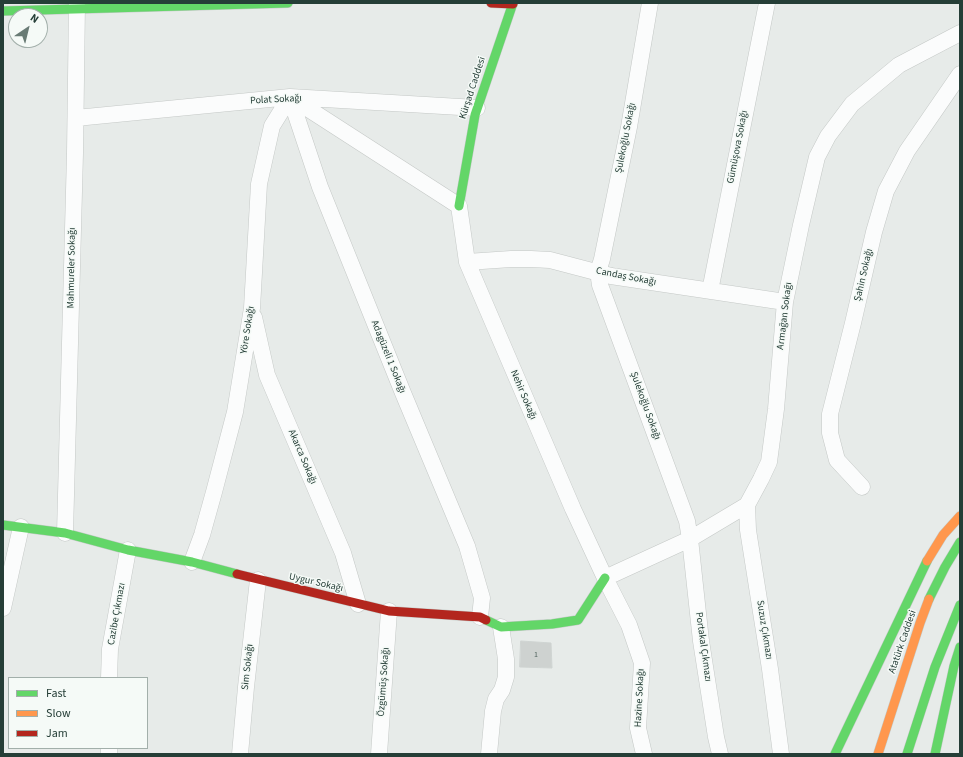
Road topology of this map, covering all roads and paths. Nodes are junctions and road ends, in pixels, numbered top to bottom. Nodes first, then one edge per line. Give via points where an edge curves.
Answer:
1 (288, 3) edge
2 (491, 3) edge
3 (513, 3) edge
4 (650, 3) edge
5 (767, 3) edge
6 (77, 6) edge
7 (3, 11) edge
8 (960, 33) edge
9 (960, 74) edge
10 (290, 97) junction
11 (477, 108) junction
12 (76, 118) junction
13 (458, 206) junction
14 (467, 262) junction
15 (598, 272) junction
16 (710, 291) junction
17 (785, 302) junction
18 (252, 308) junction
19 (862, 487) dead end
20 (747, 505) junction
21 (960, 516) edge
22 (3, 525) edge
23 (21, 527) junction
24 (65, 533) junction
25 (690, 539) junction
26 (960, 542) edge
27 (128, 550) junction
28 (192, 562) junction
29 (605, 578) junction
30 (258, 580) junction
31 (358, 604) junction
32 (960, 605) edge
33 (3, 608) edge
34 (389, 611) junction
35 (480, 617) junction
36 (501, 627) junction
37 (960, 647) edge
38 (960, 673) edge
39 (109, 677) edge
40 (954, 709) dead end
41 (240, 754) edge
42 (378, 754) edge
43 (489, 754) edge
44 (644, 754) edge
45 (720, 754) edge
46 (781, 754) edge
47 (835, 754) edge
48 (878, 754) edge
49 (907, 754) edge
50 (935, 754) edge

1 - 6 street
2 - 3 street
3 - 11 street, Kürşad Caddesi
4 - 15 street, Şulekoğlu Sokağı via 629,127
5 - 16 street, Gümüşova Sokağı
6 - 7 street
6 - 12 street, Mahmureler Sokağı
8 - 17 street, Armaḡan Sokaḡı via 899,65 852,104 828,136 817,157
9 - 19 street, Şahin Sokağı via 907,151 886,191 830,414 830,433 837,460
10 - 11 street, Polat Sokağı
10 - 12 street, Polat Sokağı
10 - 13 street
10 - 18 street, Yöre Sokağı via 272,126 259,184
10 - 35 street, Adagüzeli 1 Sokaḡı via 322,194 467,546 482,598
11 - 13 street, Kürşad Caddesi
12 - 24 street, Mahmureler Sokağı
13 - 14 street, Nehir Sokağı
14 - 15 street, Candaş Sokağı via 550,260
14 - 29 street, Nehir Sokağı
15 - 16 street, Candaş Sokağı
15 - 25 street, Şulekoğlu Sokaḡı via 600,285 687,521
16 - 17 street, Candaş Sokağı
17 - 20 street, Armaḡan Sokaḡı via 769,462
18 - 28 street, Yöre Sokağı via 235,412 202,535
18 - 31 street, Akarca Sokağı via 267,375 343,553
20 - 25 street, Armaḡan Sokaḡı
20 - 46 street, Suzuz Çıkmazı via 748,530
21 - 47 street via 942,535 925,564
22 - 23 street, Uygur Sokağı
23 - 24 street, Uygur Sokağı
23 - 33 street
24 - 27 street, Uygur Sokağı
25 - 29 street, Armaḡan Sokaḡı
25 - 45 street, Portakal Çıkmazı via 701,641
26 - 48 street, Atatürk Caddesi via 945,567 920,623
27 - 28 street, Uygur Sokağı
27 - 39 street, Cazibe Çıkmazı via 110,649
28 - 30 street, Uygur Sokağı
29 - 36 street, Uygur Sokağı via 578,620
29 - 44 street, Hazine Sokaḡı via 629,625 642,663 638,728
30 - 31 street, Uygur Sokağı
30 - 41 street, Sim Sokağı
31 - 34 street, Uygur Sokağı
32 - 49 street via 935,667
34 - 35 street, Uygur Sokağı
34 - 42 street, Özgümüş Sokağı
35 - 36 street, Uygur Sokağı
36 - 43 street via 506,677 493,711
37 - 50 street
38 - 40 street

